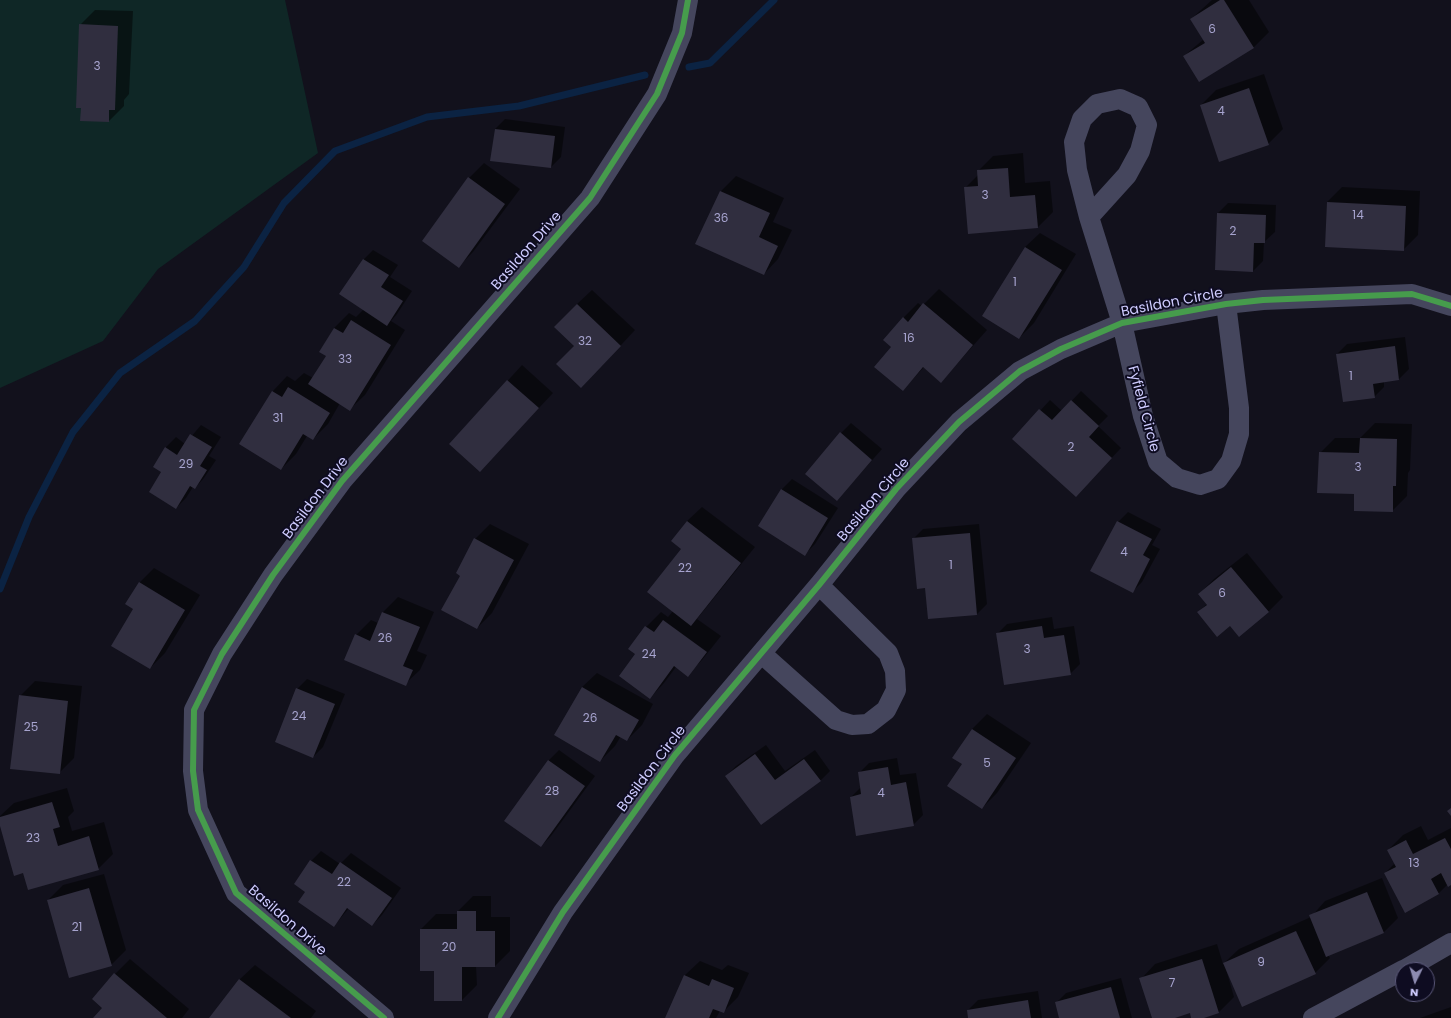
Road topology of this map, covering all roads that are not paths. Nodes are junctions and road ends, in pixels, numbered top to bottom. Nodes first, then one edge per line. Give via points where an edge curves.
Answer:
1 (688, 0) edge
2 (1088, 217) junction
3 (1226, 304) junction
4 (1451, 306) edge
5 (1122, 323) junction
6 (819, 585) junction
7 (762, 654) junction
8 (1451, 943) edge
9 (1417, 962) edge
10 (1395, 974) edge
11 (1319, 1017) edge
12 (384, 1018) edge
13 (498, 1018) edge

1 - 12 street, Basildon Drive via 682,34 658,94 590,198 342,481 273,575 222,654 194,710 193,771 198,810 236,892
2 - 2 street, Fyfield Circle via 1077,170 1074,142 1082,119 1097,104 1120,99 1138,107 1147,126 1140,151 1127,175
2 - 5 street, Fyfield Circle
3 - 4 street, Basildon Circle via 1263,300 1412,294
3 - 5 street, Basildon Circle
3 - 5 street, Fyfield Circle via 1239,408 1239,434 1231,461 1218,479 1200,486 1177,478 1158,462 1142,416
5 - 6 street, Basildon Circle via 1062,349 1020,371 959,422 896,489
6 - 7 street, Basildon Circle
6 - 7 street via 888,653 895,671 896,690 886,710 868,724 852,725 836,720
7 - 13 street, Basildon Circle via 675,755 563,912
8 - 9 street
10 - 11 street

